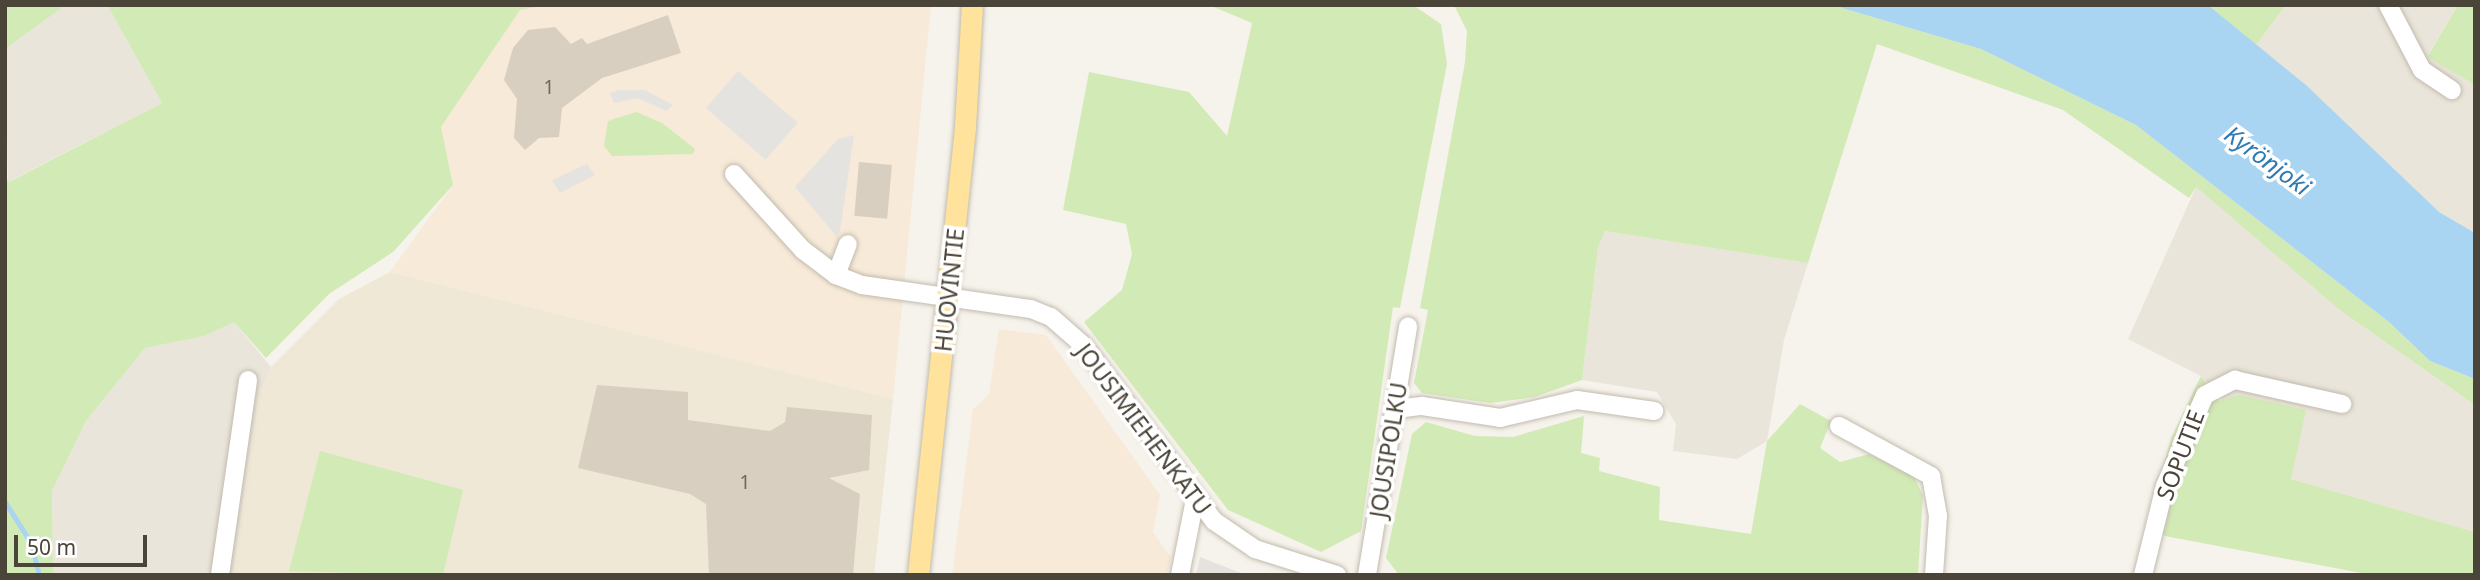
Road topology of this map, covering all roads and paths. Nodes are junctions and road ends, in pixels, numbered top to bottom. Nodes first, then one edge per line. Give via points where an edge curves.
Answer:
1 (972, 5) edge
2 (2388, 5) edge
3 (2452, 90) dead end
4 (734, 174) dead end
5 (848, 244) dead end
6 (836, 275) junction
7 (949, 296) junction
8 (1408, 326) dead end
9 (248, 380) dead end
10 (2342, 404) dead end
11 (1396, 409) junction
12 (1654, 411) dead end
13 (1839, 426) dead end
14 (1195, 499) junction
15 (220, 575) edge
16 (918, 575) edge
17 (1180, 575) edge
18 (1337, 575) edge
19 (1367, 575) edge
20 (1934, 575) edge
21 (2143, 575) edge

1 - 7 main road, HUOVINTIE
2 - 3 street via 2422,70
4 - 6 street, JOUSIMIEHENKATU via 803,250
5 - 6 street
6 - 7 street, JOUSIMIEHENKATU via 862,285
7 - 14 street, JOUSIMIEHENKATU via 1031,309 1064,326
7 - 16 main road, HUOVINTIE
8 - 11 street, JOUSIPOLKU
9 - 15 street
10 - 21 street, SOPUTIE via 2235,380 2205,395 2165,486
11 - 12 street via 1422,406 1500,418 1577,400
11 - 19 street, JOUSIPOLKU
13 - 20 street via 1930,476 1938,516
14 - 17 street
14 - 18 street, JOUSIMIEHENKATU via 1237,540 1288,563

